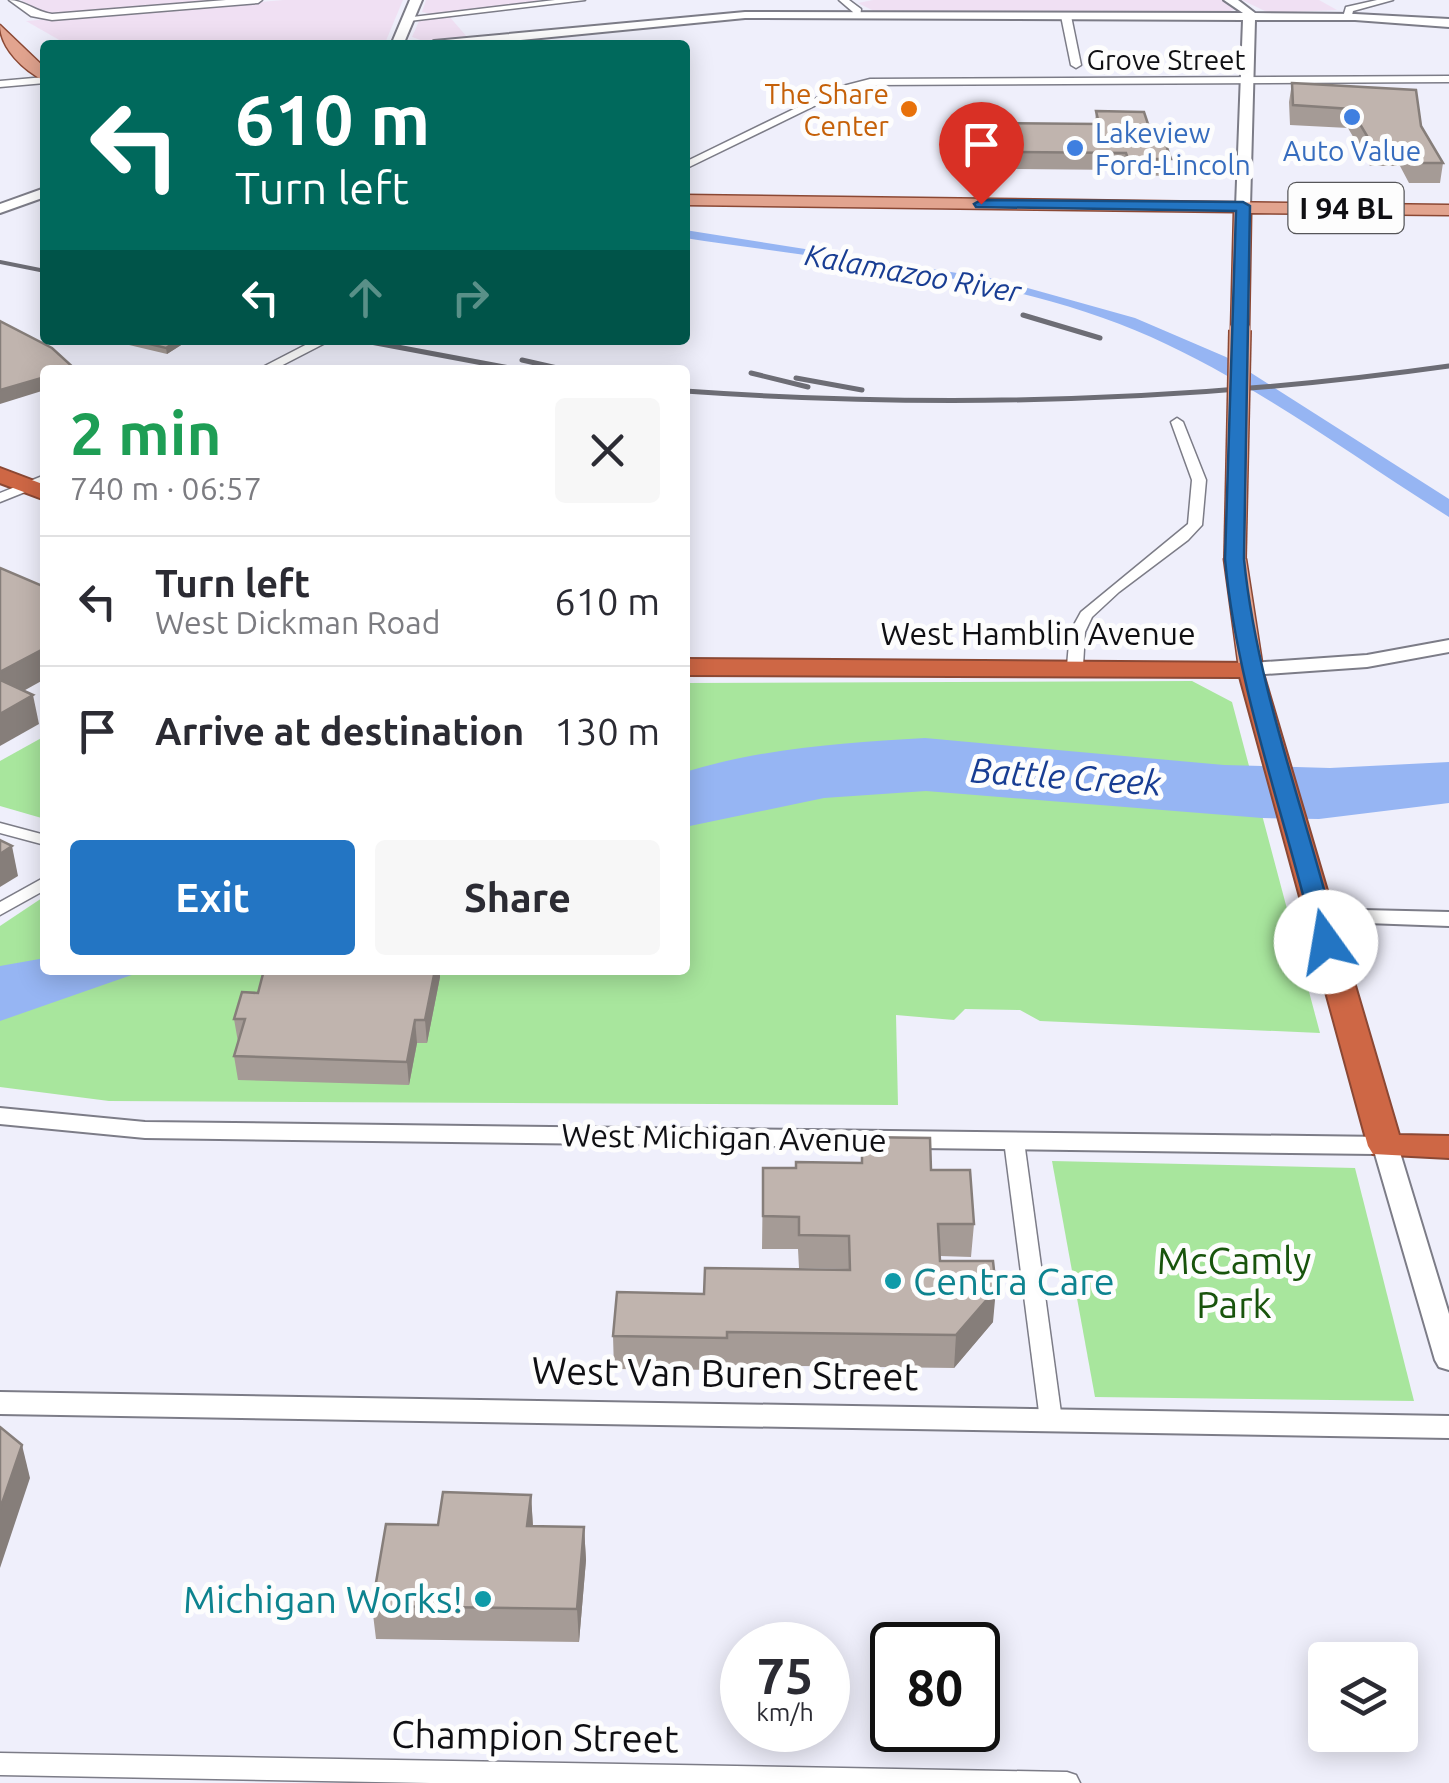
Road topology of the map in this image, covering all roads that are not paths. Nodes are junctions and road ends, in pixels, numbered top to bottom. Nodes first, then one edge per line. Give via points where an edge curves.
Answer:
1 (13, 0) edge
2 (256, 0) edge
3 (416, 0) edge
4 (580, 0) edge
5 (846, 0) edge
6 (1230, 0) edge
7 (1389, 0) edge
8 (857, 15) junction
9 (1066, 16) junction
10 (1249, 16) junction
11 (1348, 16) junction
12 (408, 18) junction
13 (1449, 23) edge
14 (0, 28) edge
15 (398, 40) edge
16 (481, 40) edge
17 (6, 43) edge
18 (1076, 65) dead end
19 (40, 74) edge
20 (40, 79) edge
21 (1449, 79) edge
22 (1246, 82) junction
23 (1, 84) edge
24 (690, 164) edge
25 (40, 194) edge
26 (690, 200) edge
27 (1243, 206) junction
28 (0, 209) edge
29 (1449, 210) edge
30 (315, 345) edge
31 (273, 365) edge
32 (1177, 422) dead end
33 (0, 475) edge
34 (40, 486) edge
35 (0, 498) edge
36 (1449, 646) edge
37 (1075, 666) junction
38 (690, 668) edge
39 (1251, 669) junction
40 (0, 828) edge
41 (40, 839) edge
42 (40, 885) edge
43 (0, 910) edge
44 (1319, 916) junction
45 (1449, 919) edge
46 (0, 1116) edge
47 (1014, 1142) junction
48 (1385, 1146) junction
49 (1449, 1147) edge
50 (1449, 1360) edge
51 (0, 1404) edge
52 (1051, 1420) junction
53 (1449, 1427) edge
54 (0, 1764) edge
55 (355, 1776) edge
56 (1068, 1783) edge

1 - 2 street via 41,16
3 - 12 street
4 - 12 street
5 - 8 street
6 - 10 street
7 - 11 street via 1350,8
8 - 9 street
8 - 16 street via 670,20
9 - 10 street
9 - 18 street
10 - 11 street
10 - 22 street
11 - 13 street
12 - 15 street
14 - 17 main road
17 - 19 main road
20 - 23 street
21 - 22 street, Grove Street
22 - 24 street, Grove Street via 882,81 842,88
22 - 27 street
25 - 28 street
26 - 27 main road, I 94 BL
27 - 29 main road, I 94 BL
27 - 39 main road, bridge via 1235,559
30 - 31 street
32 - 37 street via 1199,480 1195,524 1087,611
33 - 34 highway
34 - 35 street
36 - 39 street, West Hamblin Avenue via 1367,661
37 - 38 highway, West Hamblin Avenue
37 - 39 highway, West Hamblin Avenue
39 - 44 highway
40 - 41 street
42 - 43 street
44 - 45 street
44 - 48 highway
46 - 47 street, West Michigan Avenue via 143,1130
47 - 48 street, West Michigan Avenue
47 - 52 street
48 - 49 highway, West Michigan Avenue
48 - 50 street
51 - 52 street, West Van Buren Street
52 - 53 street, West Van Buren Street
54 - 55 street, Champion Street
55 - 56 street, Champion Street

